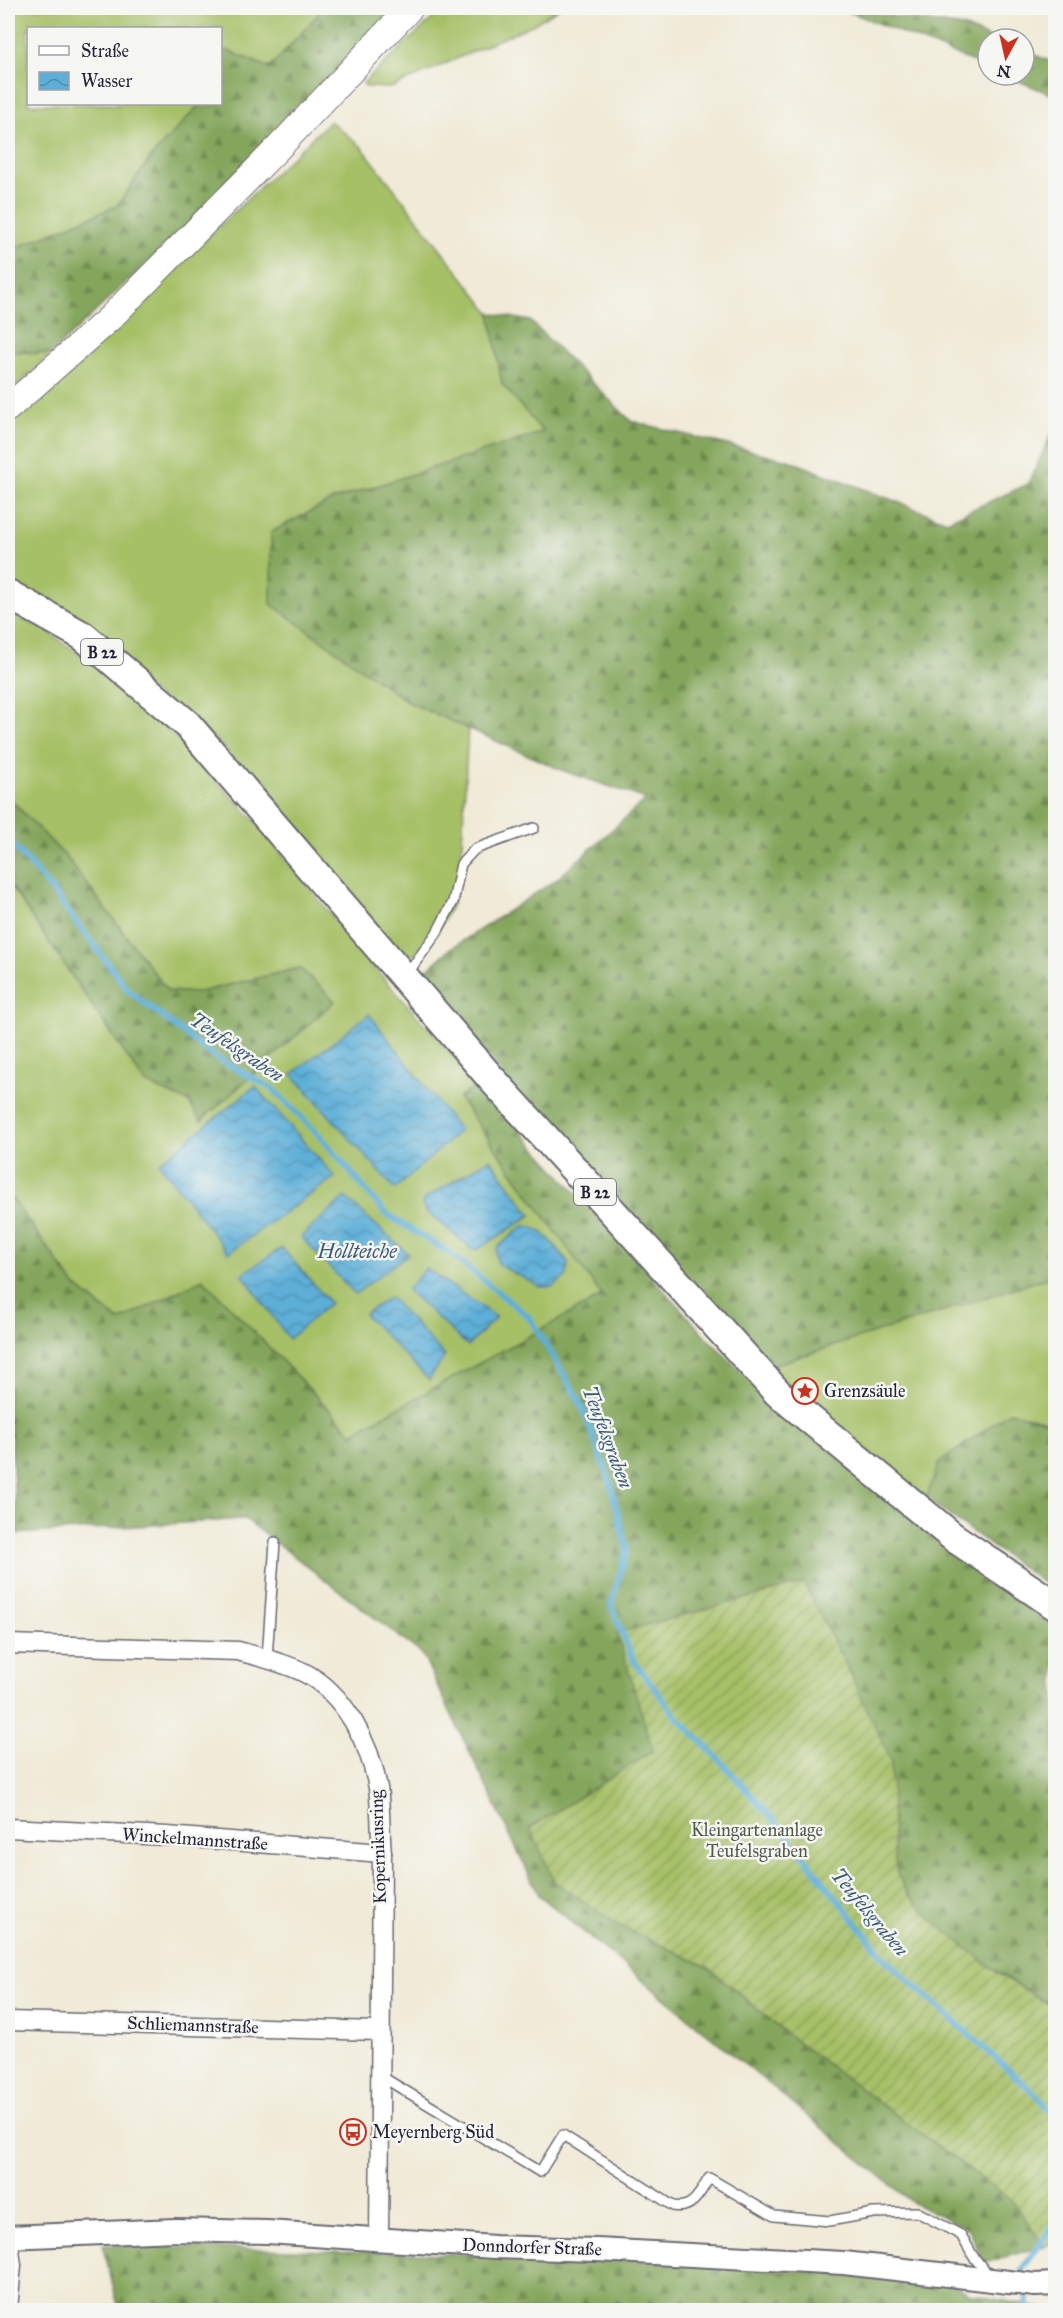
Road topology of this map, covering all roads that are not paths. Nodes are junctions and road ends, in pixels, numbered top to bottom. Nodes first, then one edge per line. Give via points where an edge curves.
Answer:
1 (410, 8) edge
2 (8, 408) edge
3 (8, 594) edge
4 (534, 828) dead end
5 (404, 977) junction
6 (275, 1542) dead end
7 (1056, 1606) edge
8 (8, 1644) edge
9 (267, 1658) junction
10 (8, 1828) edge
11 (382, 1852) junction
12 (8, 2021) edge
13 (379, 2031) junction
14 (379, 2075) junction
15 (8, 2237) edge
16 (379, 2239) junction
17 (997, 2281) junction
18 (1045, 2285) edge
19 (8, 2309) edge

1 - 2 main road via 110,318
3 - 5 main road, B 22 via 83,636 187,724
4 - 5 lane via 475,849 461,864 453,902 436,934
5 - 7 main road, B 22 via 778,1393 953,1537
6 - 9 lane
8 - 9 street, Kopernikusring via 238,1651
9 - 11 street, Kopernikusring via 305,1673 330,1692 348,1713 362,1738 378,1789
10 - 11 street, Winckelmannstraße
11 - 13 street, Kopernikusring
12 - 13 street, Schliemannstraße
13 - 14 street, Kopernikusring
14 - 16 street, Kopernikusring
14 - 17 lane via 540,2172 563,2135 677,2207 693,2203 709,2178 774,2216 830,2221 873,2213 917,2212 961,2235 973,2256
15 - 16 street, Donndorfer Straße via 175,2230
15 - 19 street via 12,2265
16 - 17 street, Donndorfer Straße via 844,2264
17 - 18 street, Donndorfer Straße

